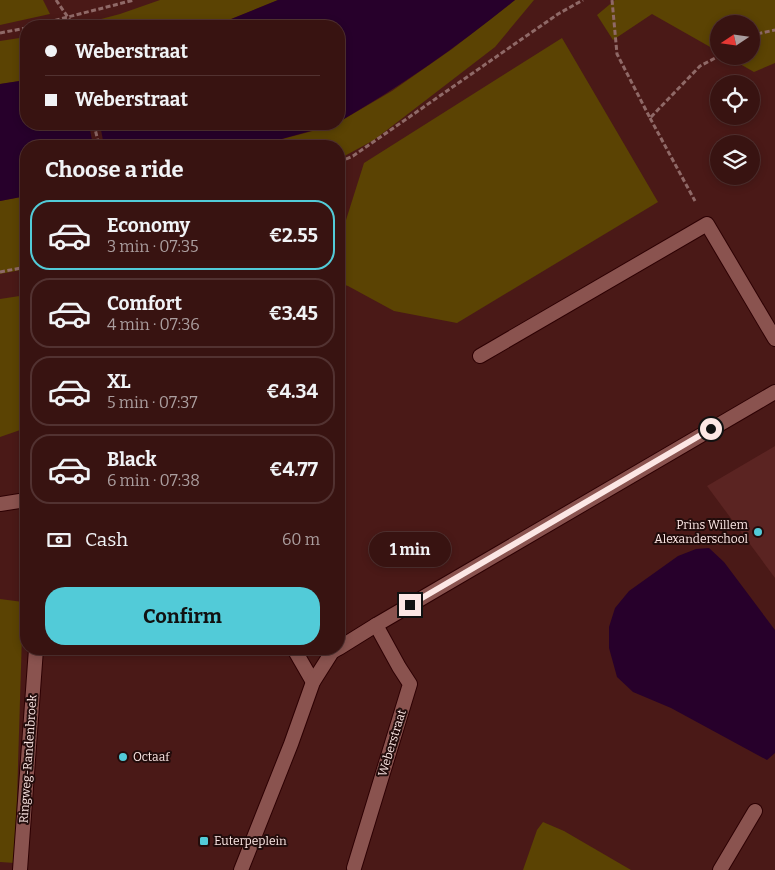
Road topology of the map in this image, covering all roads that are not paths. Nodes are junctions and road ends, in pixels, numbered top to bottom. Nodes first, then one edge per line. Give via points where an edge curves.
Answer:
1 (775, 338) edge
2 (480, 356) dead end
3 (775, 392) edge
4 (20, 501) edge
5 (0, 504) edge
6 (376, 624) junction
7 (345, 644) edge
8 (36, 655) edge
9 (297, 655) edge
10 (330, 655) edge
11 (313, 682) junction
12 (755, 811) dead end
13 (354, 868) dead end
14 (20, 870) edge
15 (241, 870) edge
16 (720, 870) edge

1 - 2 street via 707,224
3 - 6 street
4 - 5 street
6 - 7 street
6 - 13 street, Weberstraat via 410,684
8 - 14 street, Ringweg-Randenbroek
9 - 11 street
10 - 11 street
11 - 15 street
12 - 16 street

